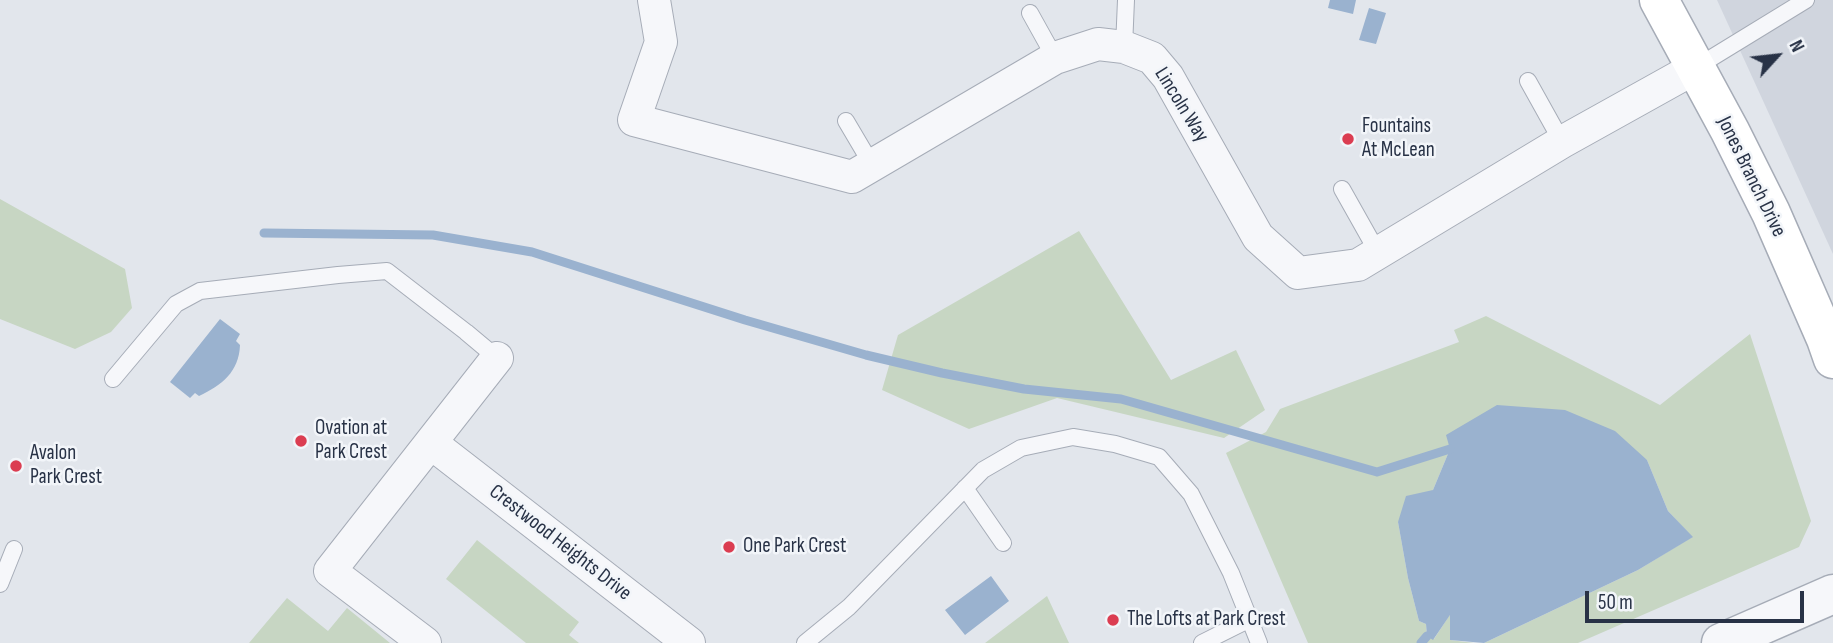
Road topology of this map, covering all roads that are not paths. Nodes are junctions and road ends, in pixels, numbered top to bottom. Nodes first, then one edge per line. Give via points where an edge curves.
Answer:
1 (654, 0) edge
2 (1126, 0) edge
3 (1659, 0) edge
4 (1806, 0) edge
5 (1030, 13) dead end
6 (1124, 47) junction
7 (1055, 58) junction
8 (1695, 68) junction
9 (1528, 81) dead end
10 (846, 121) dead end
11 (1562, 142) junction
12 (872, 165) junction
13 (1342, 189) dead end
14 (1378, 253) junction
15 (498, 358) joint
16 (1833, 359) edge
17 (113, 379) dead end
18 (431, 443) junction
19 (965, 488) junction
20 (1003, 542) dead end
21 (14, 549) dead end
22 (0, 584) edge
23 (1833, 594) edge
24 (1250, 619) junction
25 (425, 643) edge
26 (689, 643) edge
27 (805, 643) edge
28 (1202, 643) edge
29 (1259, 643) edge
30 (1721, 643) edge

1 - 12 street, Lincoln Way via 661,42 634,120 852,177
2 - 6 lane
3 - 8 main road, Jones Branch Drive
4 - 8 lane
5 - 7 lane
6 - 7 street, Lincoln Way via 1098,44
6 - 14 street, Lincoln Way via 1152,58 1168,77 1258,237 1298,273 1358,265
7 - 12 street, Lincoln Way
8 - 11 street, Lincoln Way
8 - 16 main road, Jones Branch Drive via 1776,225
9 - 11 lane
10 - 12 lane
11 - 14 street, Lincoln Way
13 - 14 lane
15 - 17 lane via 387,271 200,291 176,304
15 - 18 street
18 - 25 street via 330,571
18 - 26 street, Crestwood Heights Drive
19 - 20 lane
19 - 24 lane via 983,470 1021,448 1073,437 1158,457 1191,494
19 - 27 lane via 849,607
21 - 22 lane
23 - 30 street
24 - 28 lane
24 - 29 lane

